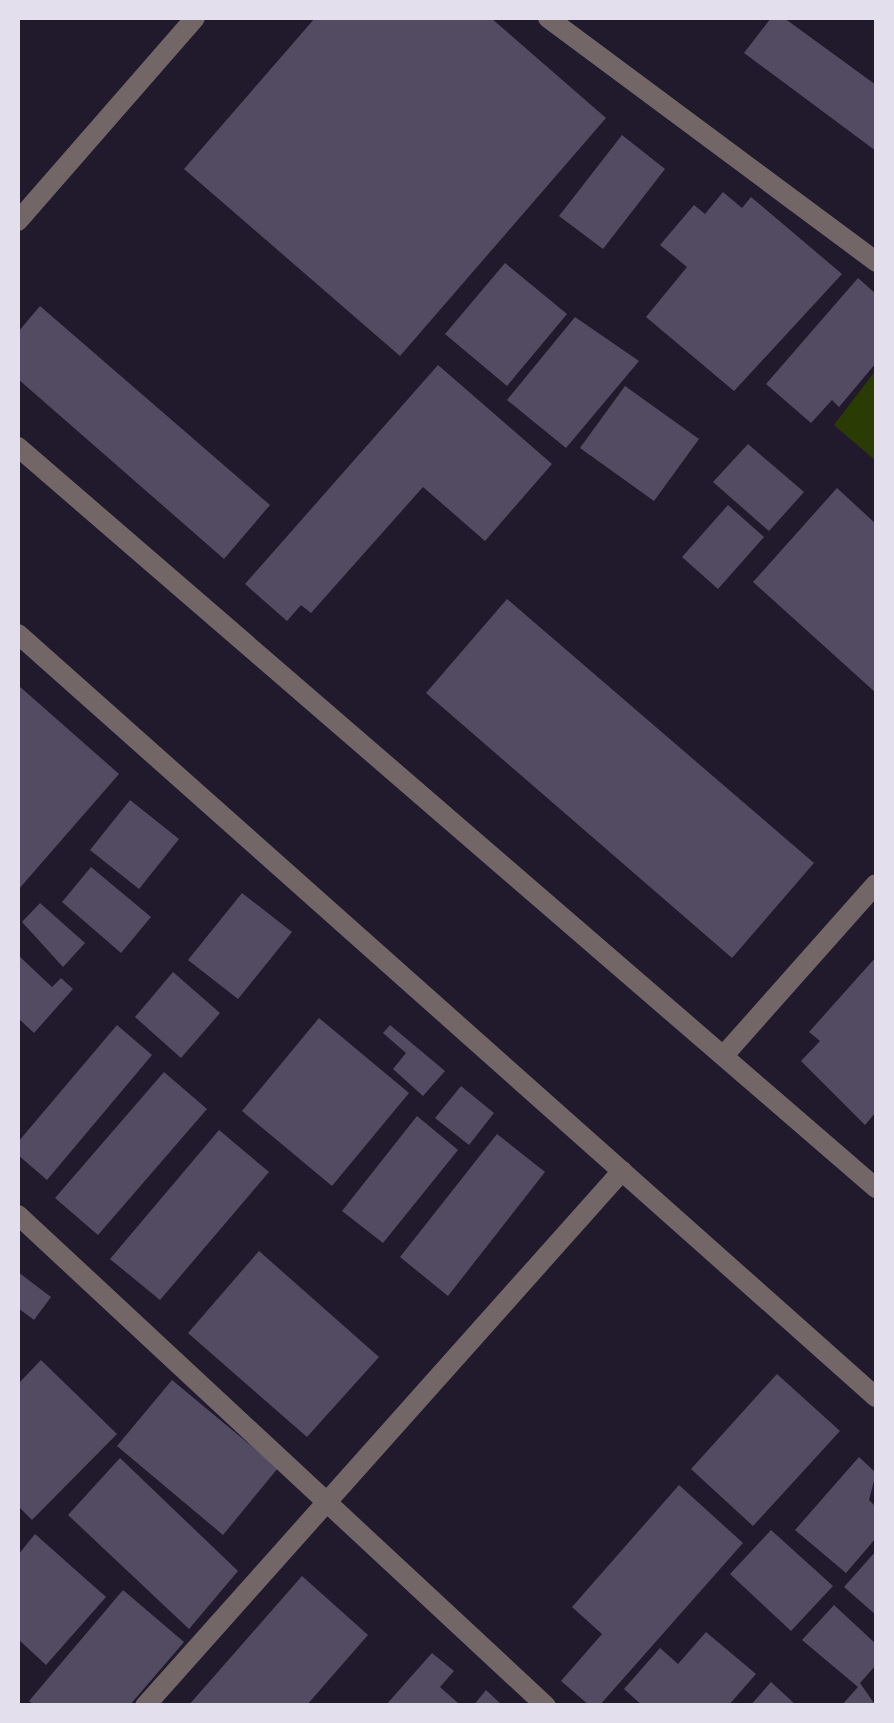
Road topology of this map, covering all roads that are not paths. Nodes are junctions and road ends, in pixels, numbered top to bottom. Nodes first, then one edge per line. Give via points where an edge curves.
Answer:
1 (195, 18) edge
2 (548, 18) edge
3 (18, 222) edge
4 (876, 262) edge
5 (18, 447) edge
6 (18, 634) edge
7 (876, 884) edge
8 (725, 1054) junction
9 (622, 1171) junction
10 (876, 1188) edge
11 (18, 1215) edge
12 (876, 1397) edge
13 (327, 1501) junction
14 (144, 1706) edge
15 (546, 1706) edge

1 - 3 street
2 - 4 street
5 - 8 street
6 - 9 street
7 - 8 street
8 - 10 street
9 - 12 street
9 - 13 street
11 - 13 street
13 - 14 street
13 - 15 street

